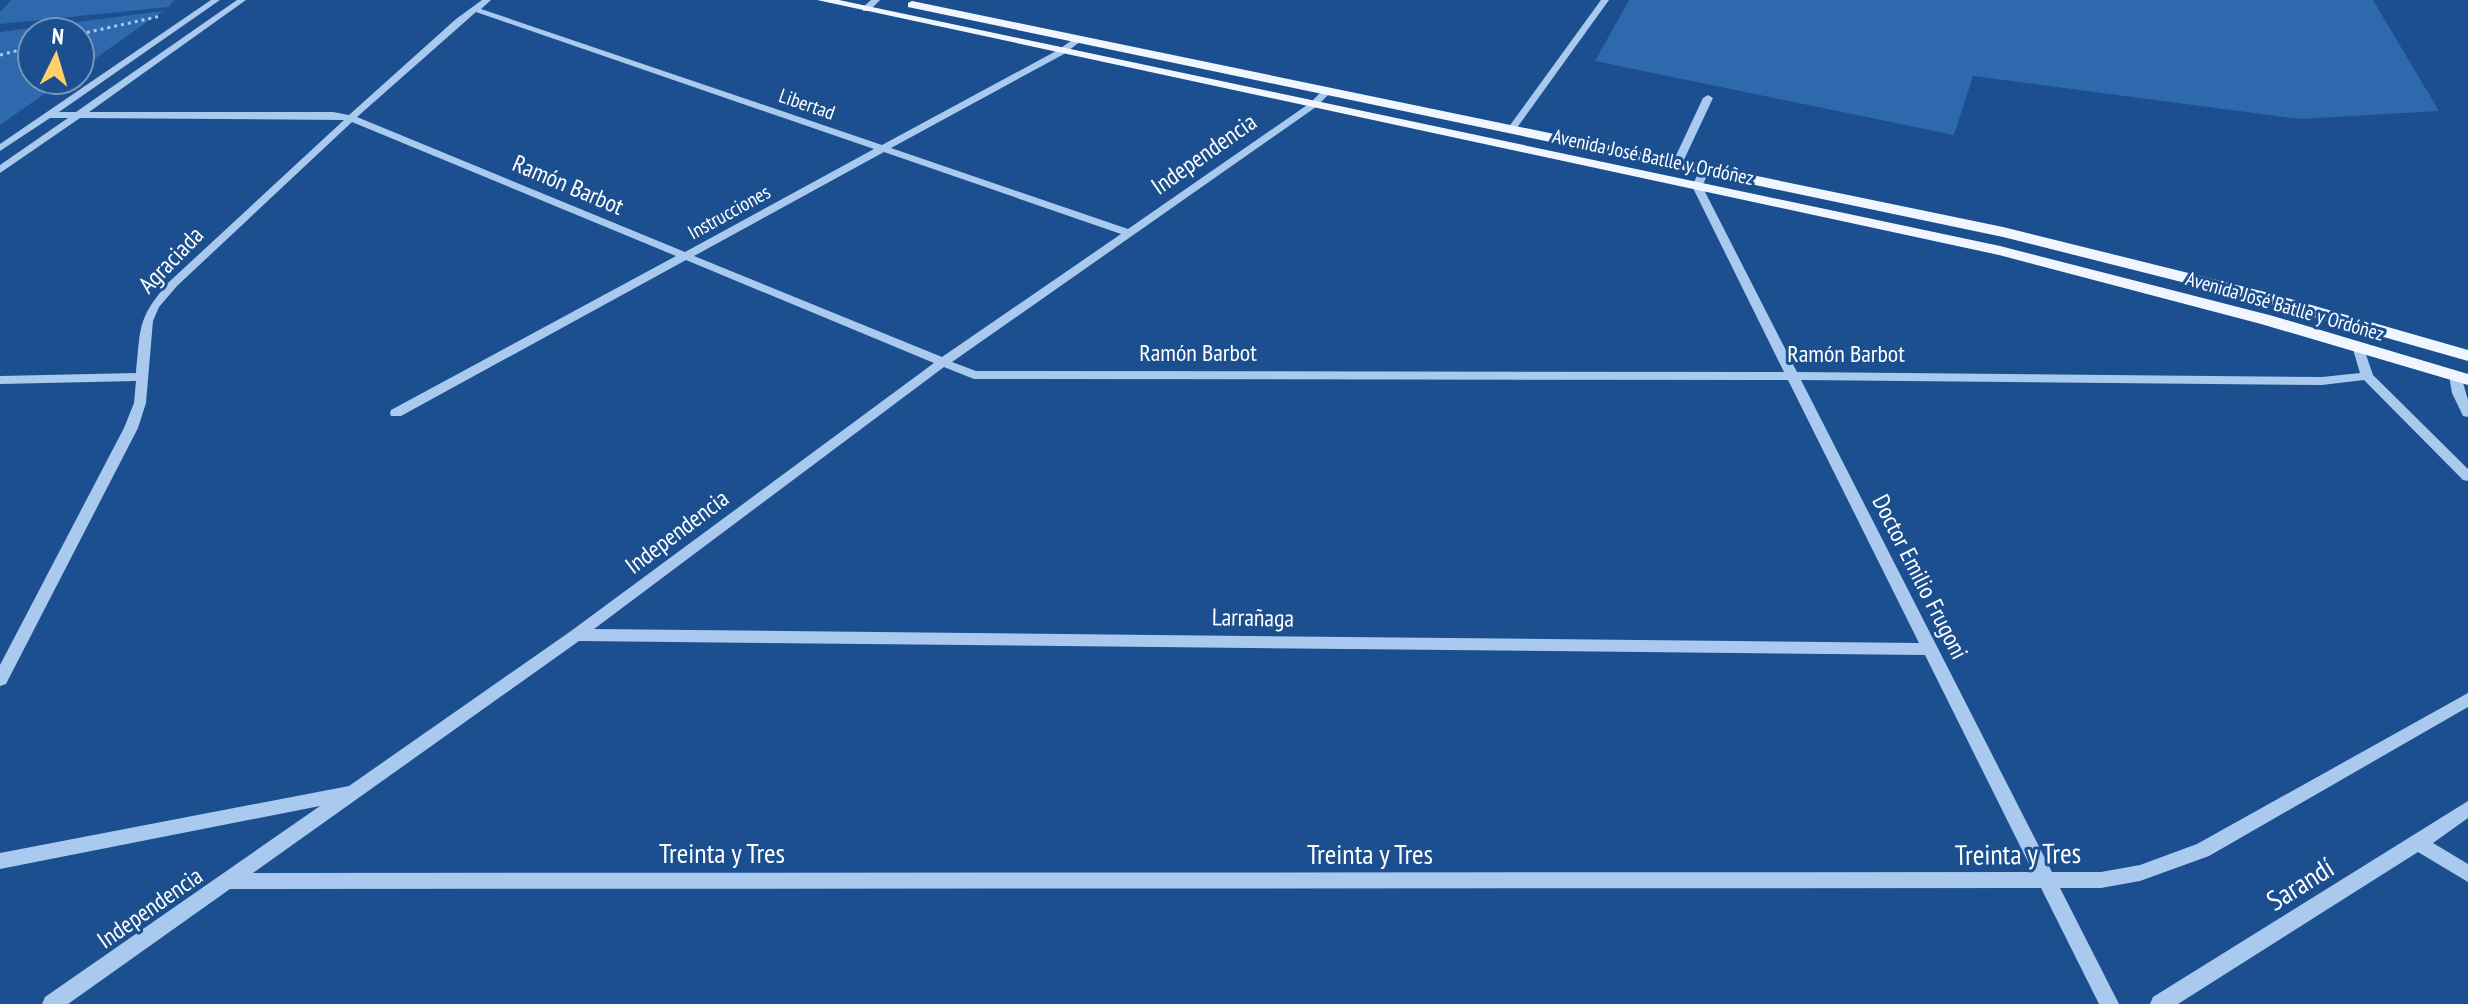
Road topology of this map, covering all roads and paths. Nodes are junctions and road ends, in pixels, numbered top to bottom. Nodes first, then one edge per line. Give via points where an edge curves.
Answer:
1 (216, 0) edge
2 (242, 0) edge
3 (487, 0) edge
4 (823, 0) edge
5 (887, 0) edge
6 (1605, 0) edge
7 (871, 4) edge
8 (474, 9) junction
9 (164, 15) dead end
10 (96, 30) edge
11 (1078, 39) junction
12 (1061, 52) junction
13 (1326, 92) junction
14 (1708, 98) dead end
15 (1313, 105) junction
16 (49, 115) junction
17 (79, 115) junction
18 (351, 118) junction
19 (1511, 130) junction
20 (0, 148) edge
21 (883, 149) junction
22 (1677, 164) junction
23 (0, 170) edge
24 (1705, 170) junction
25 (1697, 186) junction
26 (1129, 233) junction
27 (684, 257) junction
28 (2173, 274) junction
29 (2173, 294) junction
30 (2358, 346) junction
31 (2468, 356) edge
32 (942, 363) junction
33 (1792, 376) junction
34 (2367, 376) junction
35 (143, 377) junction
36 (2462, 378) edge
37 (0, 380) edge
38 (396, 413) dead end
39 (2468, 413) edge
40 (2468, 477) edge
41 (576, 635) junction
42 (1930, 649) junction
43 (0, 680) edge
44 (2468, 699) edge
45 (358, 791) junction
46 (2468, 808) edge
47 (2418, 843) junction
48 (0, 861) edge
49 (2468, 874) edge
50 (227, 881) junction
51 (2047, 883) junction
52 (52, 1004) edge
53 (2109, 1004) edge
54 (2160, 1004) edge

1 - 16 street
2 - 17 street
3 - 8 street, Agraciada
4 - 7 main road, Avenida José Batlle y Ordóñez
5 - 11 main road, Avenida José Batlle y Ordóñez
6 - 19 street
7 - 12 main road, Avenida José Batlle y Ordóñez
8 - 18 street, Agraciada
8 - 21 street, Libertad
9 - 10 path
11 - 12 street, Instrucciones
11 - 13 main road, Avenida José Batlle y Ordóñez
12 - 15 main road, Avenida José Batlle y Ordóñez
12 - 21 street, Instrucciones
13 - 15 street, Independencia
13 - 19 main road, Avenida José Batlle y Ordóñez
14 - 22 street
15 - 25 main road, Avenida José Batlle y Ordóñez
15 - 26 street, Independencia
16 - 17 street, Ramón Barbot
16 - 20 street
17 - 18 street, Ramón Barbot
17 - 23 street
18 - 27 street, Ramón Barbot
18 - 35 street, Agraciada via 154,306 147,321
19 - 22 main road, Avenida José Batlle y Ordóñez
21 - 26 street, Libertad
21 - 27 street, Instrucciones
22 - 24 main road, Avenida José Batlle y Ordóñez
24 - 25 street
24 - 28 main road, Avenida José Batlle y Ordóñez via 2003,232
25 - 29 main road, Avenida José Batlle y Ordóñez
25 - 33 street, Doctor Emilio Frugoni
26 - 32 street, Independencia
27 - 32 street, Ramón Barbot
27 - 38 street, Instrucciones
28 - 29 street
28 - 31 main road, Avenida José Batlle y Ordóñez
29 - 30 main road, Avenida José Batlle y Ordóñez
30 - 34 street
30 - 36 main road, Avenida José Batlle y Ordóñez
32 - 33 street, Ramón Barbot via 974,375
32 - 41 street, Independencia
33 - 34 street, Ramón Barbot via 2227,381
33 - 42 street, Doctor Emilio Frugoni
34 - 40 street
35 - 37 street
35 - 43 street, Agraciada via 131,428
36 - 39 street via 2458,393
41 - 42 street, Larrañaga
41 - 45 street, Independencia
42 - 51 street, Doctor Emilio Frugoni
44 - 51 street, Treinta y Tres via 2203,850 2140,873
45 - 48 street
45 - 50 street, Independencia
46 - 47 street, Sarandí
47 - 49 street
47 - 54 street, Sarandí
50 - 51 street, Treinta y Tres
50 - 52 street, Independencia
51 - 53 street, Doctor Emilio Frugoni

